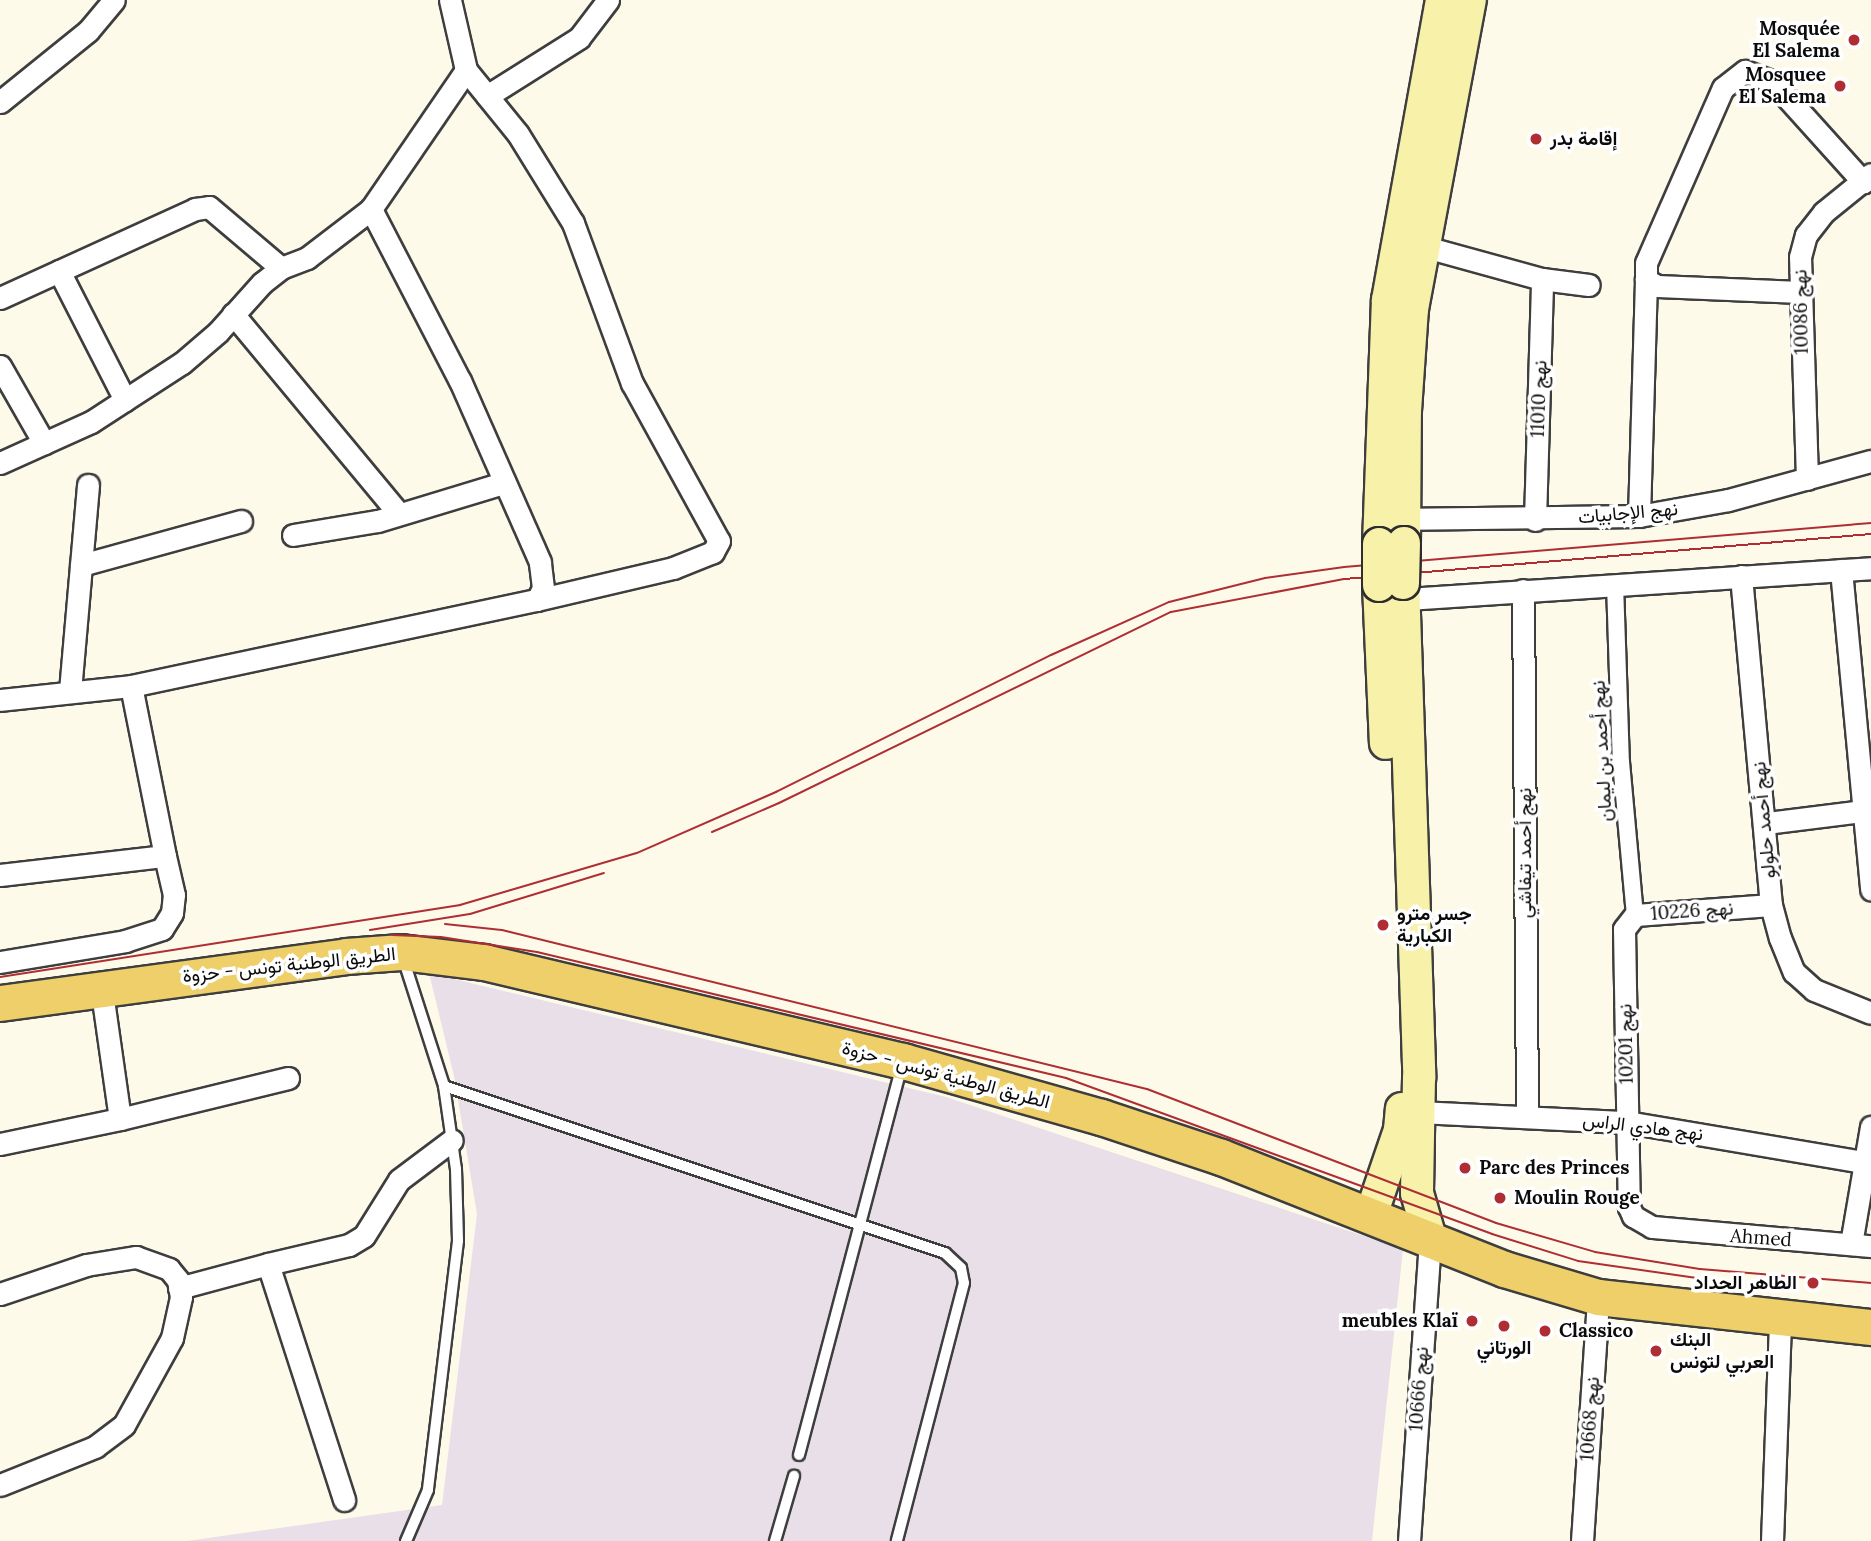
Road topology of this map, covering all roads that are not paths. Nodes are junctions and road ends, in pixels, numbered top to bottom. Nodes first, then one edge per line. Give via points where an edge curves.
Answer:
1 (114, 0) edge
2 (450, 0) edge
3 (608, 0) edge
4 (1442, 0) edge
5 (1470, 0) edge
6 (467, 70) junction
7 (487, 96) junction
8 (0, 102) edge
9 (1868, 184) edge
10 (371, 209) junction
11 (1410, 243) junction
12 (281, 268) junction
13 (59, 271) junction
14 (1542, 279) junction
15 (1647, 280) junction
16 (1589, 285) dead end
17 (1800, 292) junction
18 (0, 298) edge
19 (233, 314) junction
20 (0, 366) edge
21 (125, 400) junction
22 (44, 443) junction
23 (1871, 461) edge
24 (0, 463) edge
25 (1807, 479) junction
26 (503, 484) junction
27 (88, 485) dead end
28 (399, 514) junction
29 (1639, 516) junction
30 (1535, 520) junction
31 (242, 521) dead end
32 (1392, 531) junction
33 (293, 535) dead end
34 (82, 565) junction
35 (1871, 568) edge
36 (1841, 570) junction
37 (1741, 576) junction
38 (1615, 584) junction
39 (1523, 590) junction
40 (1391, 592) junction
41 (537, 600) junction
42 (131, 686) junction
43 (70, 691) junction
44 (0, 700) edge
45 (1866, 811) edge
46 (1766, 823) junction
47 (166, 856) junction
48 (0, 875) edge
49 (1871, 890) edge
50 (1771, 905) junction
51 (1635, 915) junction
52 (401, 952) junction
53 (0, 962) edge
54 (1625, 975) joint
55 (101, 986) junction
56 (0, 1003) edge
57 (1871, 1013) edge
58 (903, 1061) junction
59 (288, 1078) dead end
60 (444, 1086) junction
61 (1419, 1112) junction
62 (1527, 1116) junction
63 (120, 1119) junction
64 (1627, 1122) junction
65 (1871, 1127) edge
66 (452, 1140) junction
67 (0, 1144) edge
68 (1864, 1162) junction
69 (1371, 1215) junction
70 (860, 1225) junction
71 (1652, 1227) joint
72 (1430, 1238) junction
73 (1861, 1245) edge
74 (268, 1264) junction
75 (179, 1288) junction
76 (0, 1294) edge
77 (1598, 1297) junction
78 (1780, 1320) junction
79 (1871, 1327) edge
80 (799, 1455) dead end
81 (794, 1476) dead end
82 (0, 1485) edge
83 (344, 1500) dead end
84 (406, 1541) edge
85 (775, 1541) edge
86 (897, 1541) edge
87 (1409, 1541) edge
88 (1583, 1541) edge
89 (1772, 1541) edge

1 - 8 street via 88,31
2 - 6 street
3 - 7 street via 579,38
4 - 11 main road
5 - 11 main road
6 - 7 street
6 - 10 street
7 - 41 street via 518,134 573,223 632,383 719,541 713,552 673,568
9 - 15 street via 1773,82 1745,71 1723,88 1646,263
9 - 17 street, نهج 10086 via 1824,212 1806,235
10 - 12 street via 307,258
10 - 26 street via 443,347
11 - 14 street
11 - 32 main road
12 - 13 street via 209,207 195,209
12 - 19 street
13 - 18 street
13 - 21 street
14 - 16 street
14 - 30 street, نهج 11010
15 - 17 street via 1657,286
15 - 29 street
17 - 25 street, نهج 10086
19 - 21 street via 204,347
19 - 28 street
20 - 22 street
21 - 22 street
22 - 24 street
23 - 25 street, نهج الإجابيات
25 - 29 street, نهج الإجابيات
26 - 28 street
26 - 41 street via 540,562 544,577
27 - 34 street
28 - 33 street
29 - 30 street, نهج الإجابيات
30 - 32 street, نهج الإجابيات
31 - 34 street
32 - 40 main road, bridge
34 - 43 street
35 - 36 street
36 - 37 street
36 - 45 street
37 - 38 street
37 - 46 street, نهج أحمد حلولو
38 - 39 street
38 - 51 street, نهج أحمد بن ليمان via 1621,762
39 - 40 street
39 - 62 street, نهج أحمد تيفاشي
40 - 61 main road
40 - 69 main road via 1402,1115
41 - 42 street
42 - 43 street
42 - 47 street
43 - 44 street
45 - 46 street
45 - 49 street
46 - 50 street, نهج أحمد حلولو
47 - 48 street
47 - 53 street via 174,895 172,913 162,929 125,942
50 - 51 street, نهج 10226
50 - 57 street, نهج أحمد حلولو via 1794,972 1814,990
51 - 54 street, نهج 10226 via 1624,929
52 - 55 main road, الطريق الوطنية تونس - حزوة
52 - 58 main road, الطريق الوطنية تونس - حزوة via 554,975
52 - 60 lane
54 - 64 street, نهج 10201
55 - 56 main road, الطريق الوطنية تونس - حزوة
55 - 63 street
58 - 69 main road, الطريق الوطنية تونس - حزوة via 1101,1117
58 - 70 lane
59 - 63 street
60 - 66 lane
60 - 70 lane
61 - 62 street, نهج هادي الراس
61 - 72 main road via 1417,1193
62 - 64 street, نهج هادي الراس
63 - 67 street
64 - 68 street, نهج هادي الراس
64 - 71 street, نهج 10201 via 1629,1207 1633,1216
65 - 68 street
66 - 74 street via 399,1180 363,1236 349,1245
66 - 84 lane via 458,1241 454,1301 428,1490
68 - 73 street
69 - 72 main road, الطريق الوطنية تونس - حزوة
70 - 80 lane
70 - 86 lane via 945,1253 961,1268 964,1283
71 - 73 street, Ahmed
72 - 77 main road, الطريق الوطنية تونس - حزوة via 1504,1269
72 - 87 street, نهج 10666
74 - 75 street
74 - 83 street
75 - 76 street via 169,1269 136,1257 86,1265
75 - 82 street via 172,1338 124,1425 95,1447
77 - 78 main road, الطريق الوطنية تونس - حزوة
77 - 88 street, نهج 10668
78 - 79 main road, الطريق الوطنية تونس - حزوة
78 - 89 street
81 - 85 lane

